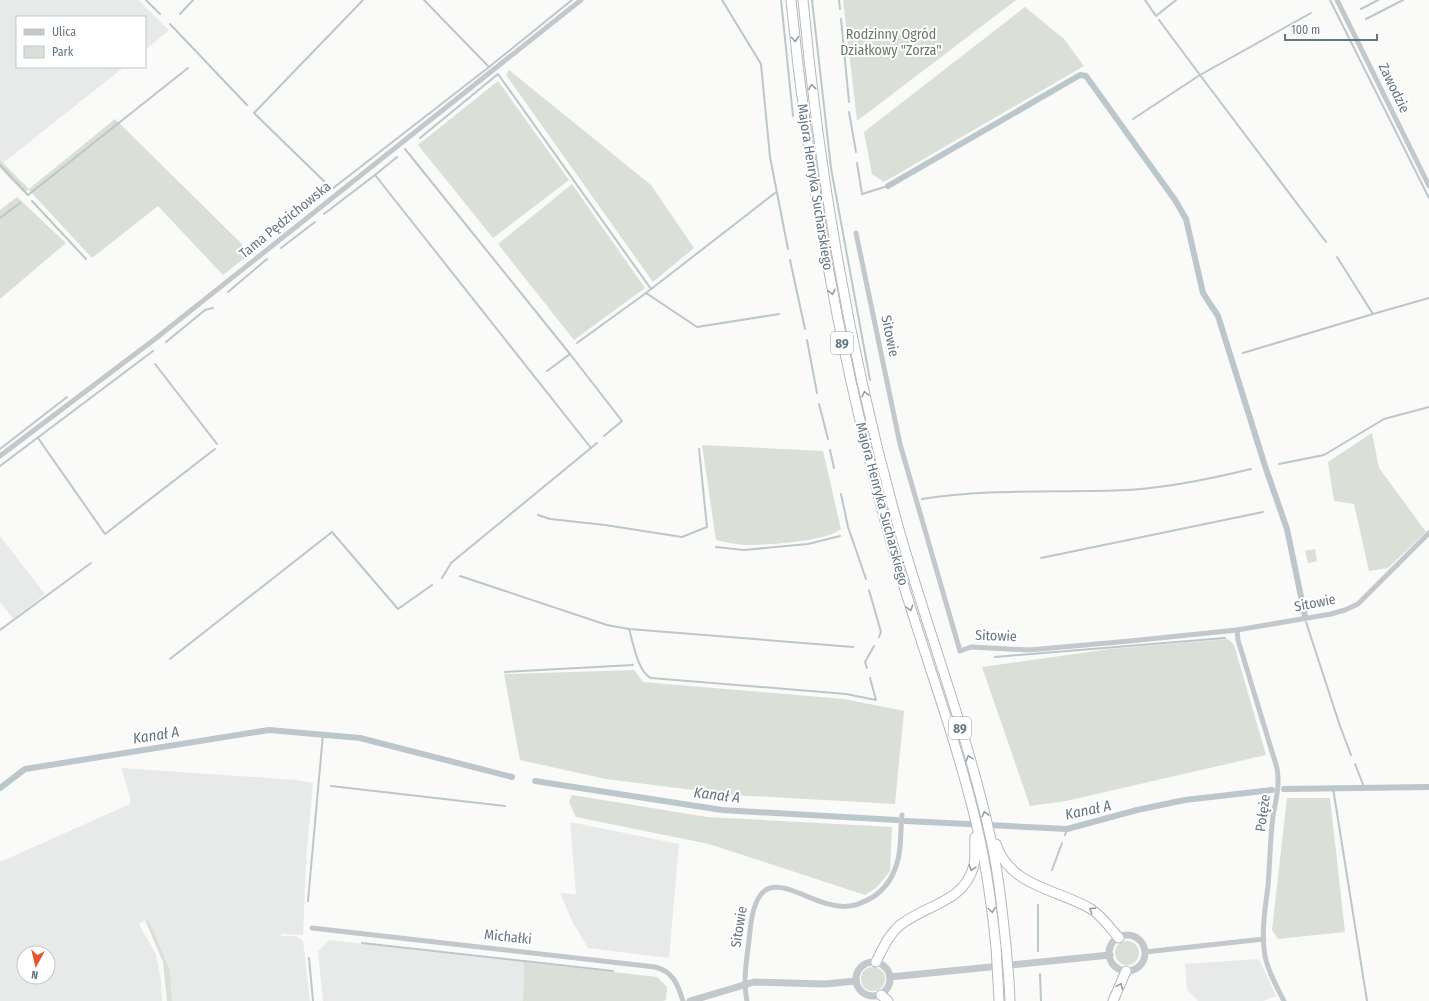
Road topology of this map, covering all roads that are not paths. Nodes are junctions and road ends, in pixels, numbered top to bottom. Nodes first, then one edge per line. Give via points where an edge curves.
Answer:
1 (581, 0) edge
2 (791, 0) edge
3 (803, 0) edge
4 (1338, 0) edge
5 (1429, 186) edge
6 (856, 233) dead end
7 (0, 456) edge
8 (1429, 533) edge
9 (1237, 630) junction
10 (902, 815) dead end
11 (978, 831) junction
12 (990, 833) junction
13 (312, 928) dead end
14 (1119, 938) junction
15 (1264, 939) junction
16 (1145, 952) junction
17 (1110, 955) junction
18 (876, 962) junction
19 (1126, 971) junction
20 (890, 978) junction
21 (856, 981) junction
22 (745, 984) junction
23 (885, 998) edge
24 (683, 1001) edge
25 (690, 1001) edge
26 (747, 1001) edge
27 (999, 1001) edge
28 (1010, 1001) edge
29 (1113, 1001) edge
30 (1284, 1001) edge

1 - 7 street, Tama Pędzichowska via 161,334
2 -> 11 highway, Majora Henryka Sucharskiego / 89 via 812,175 843,348 892,548
12 -> 3 highway, Majora Henryka Sucharskiego / 89 via 913,578 878,452 861,378 826,191
4 - 5 street, Zawodzie
6 - 9 street, Sitowie via 900,444 960,651 971,647 1029,650
8 - 9 street, Sitowie via 1358,604 1331,614
9 - 15 street, Połęże via 1279,781 1273,816
10 - 22 street, Sitowie via 898,861 892,877 880,892 864,902 837,906 774,887 759,896 751,919
11 -> 18 highway via 975,838 974,865 962,889 945,902 899,926 888,939
11 -> 27 highway, Majora Henryka Sucharskiego / 89, bridge via 990,897
14 -> 12 highway via 1093,911 1012,871 1003,861 994,836
12 - 28 highway, Majora Henryka Sucharskiego / 89, bridge via 1006,946
13 - 24 street, Michałki via 662,968 677,984
14 - 16 street via 1126,936 1137,939 1143,944
14 - 17 street via 1113,943
15 - 16 street
15 - 30 street, Połęże via 1267,962
16 - 19 street via 1144,960 1138,967
17 - 19 street via 1115,966
17 - 20 street
18 - 20 street via 887,969
18 - 21 street via 867,963 860,968
29 -> 19 highway
20 - 23 street
21 - 22 street via 825,984 767,981
21 - 23 street via 860,991 865,995
22 - 25 street
22 - 26 street, Sitowie

